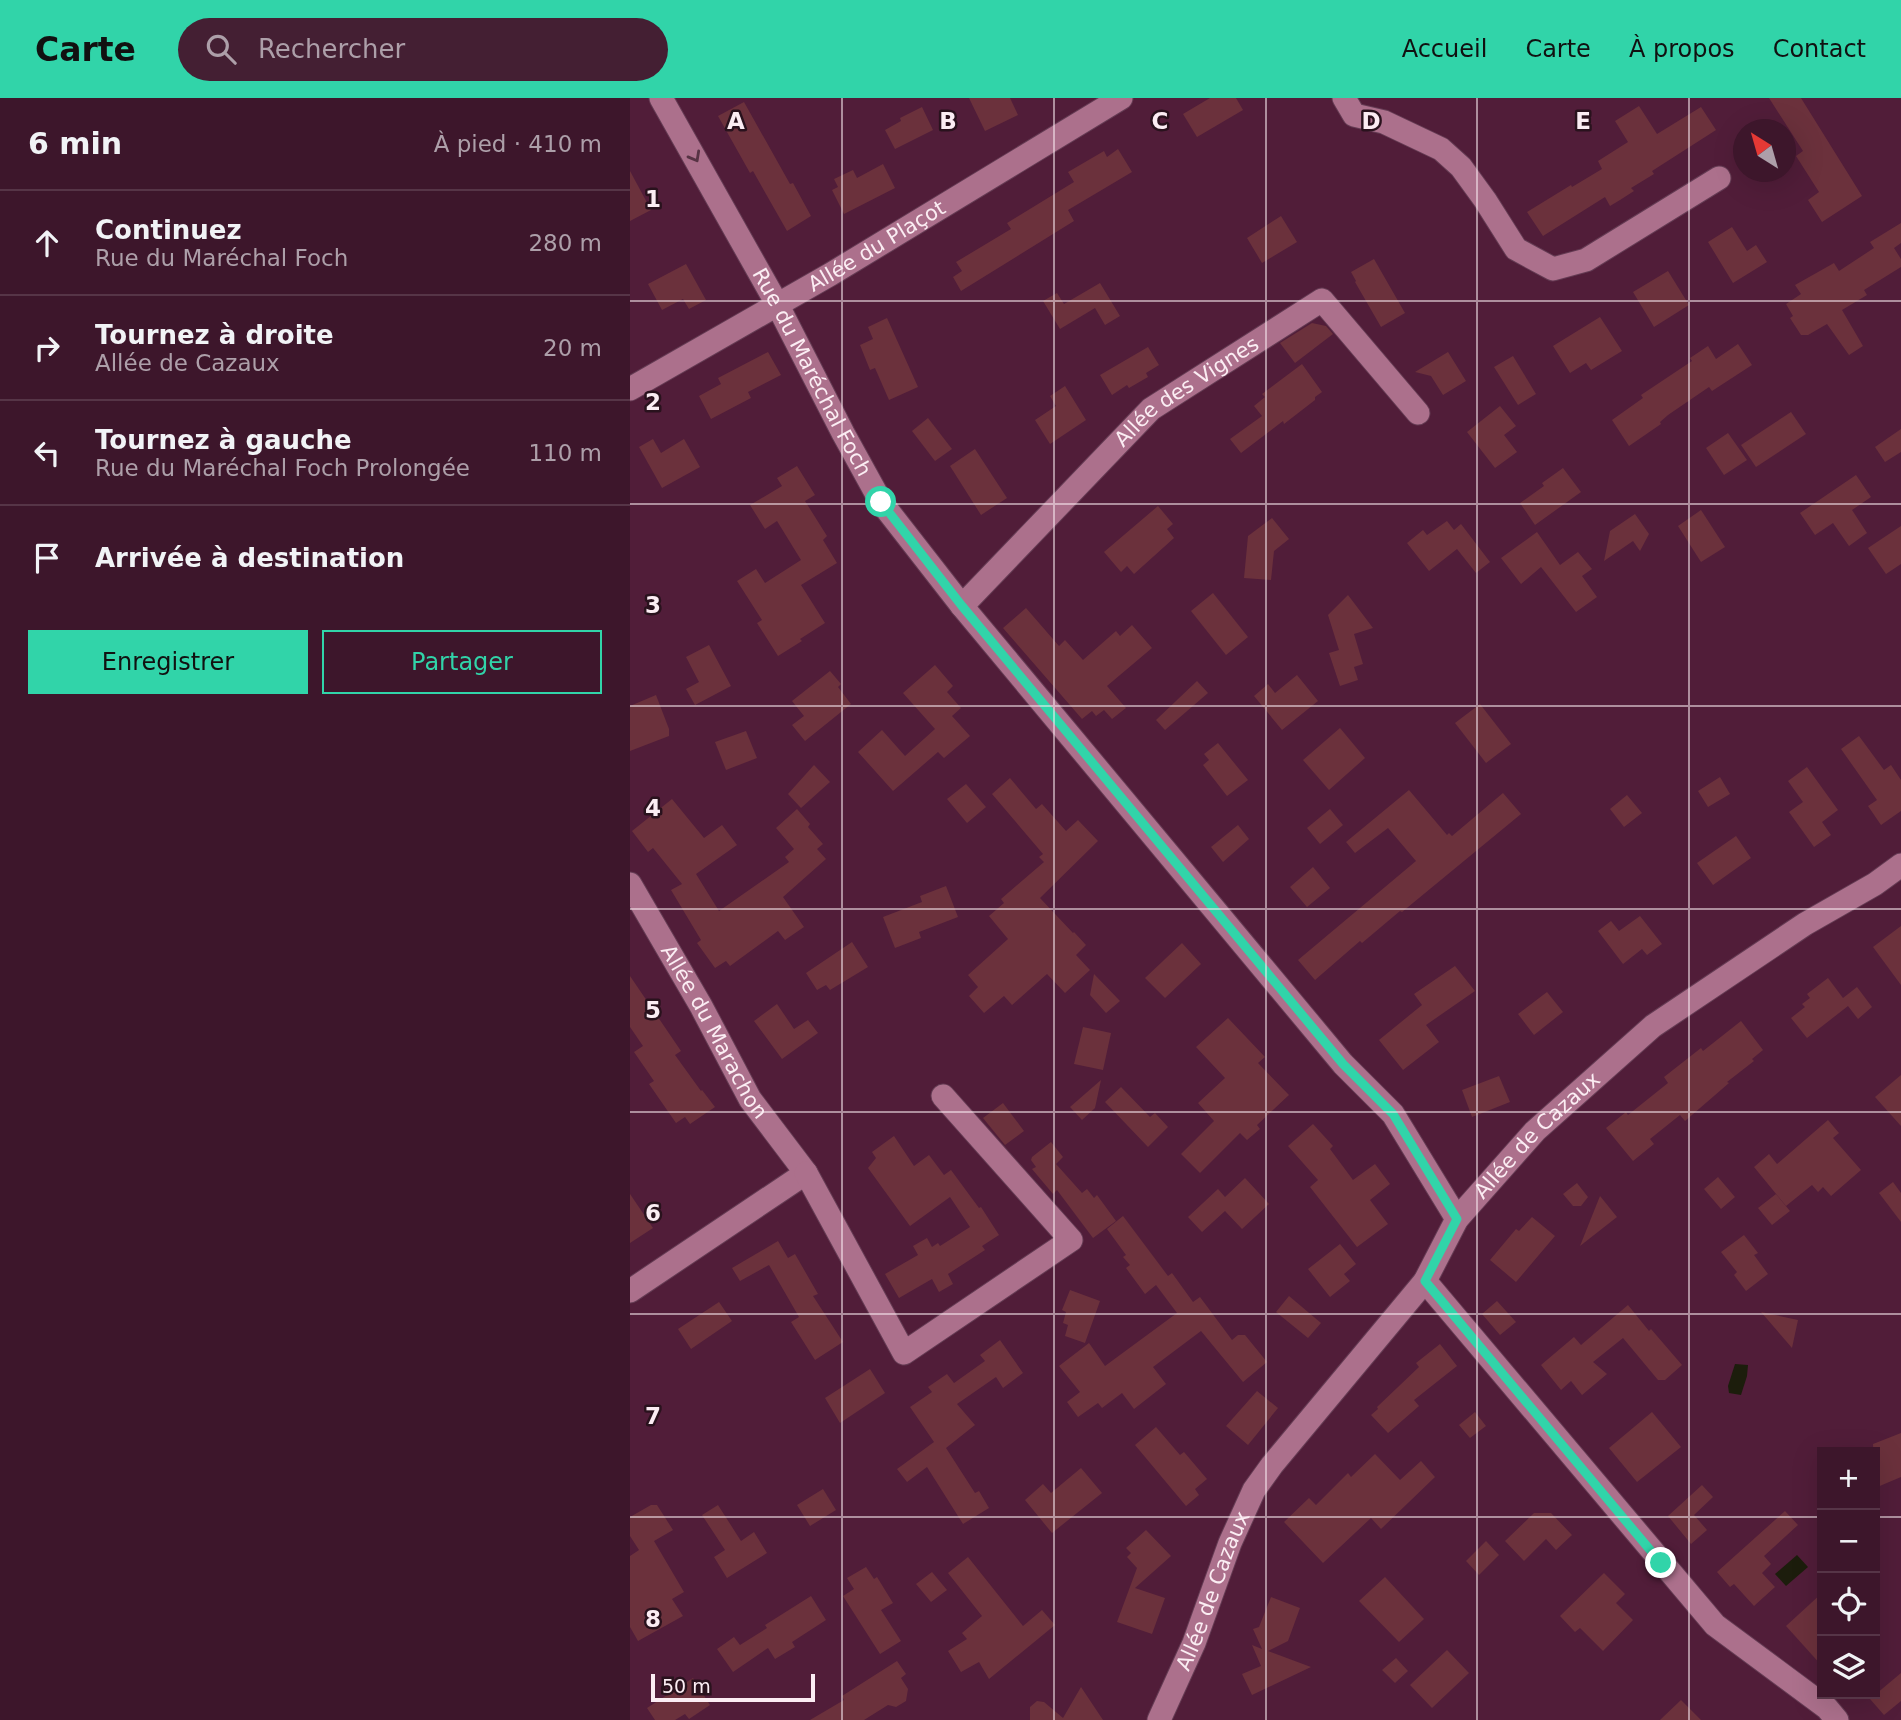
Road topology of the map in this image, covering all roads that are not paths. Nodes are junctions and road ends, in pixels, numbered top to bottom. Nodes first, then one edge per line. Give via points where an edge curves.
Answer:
1 (661, 98) edge
2 (1121, 98) edge
3 (1344, 98) edge
4 (1719, 178) dead end
5 (777, 304) junction
6 (630, 389) edge
7 (1418, 413) dead end
8 (962, 606) junction
9 (1901, 865) edge
10 (630, 884) edge
11 (943, 1096) dead end
12 (806, 1173) junction
13 (1457, 1219) junction
14 (1425, 1281) junction
15 (630, 1291) edge
16 (1158, 1720) edge
17 (1837, 1720) edge

1 -> 5 street, Rue du Maréchal Foch
2 - 5 street, Allée du Plaçot
3 - 4 street via 1354,115 1384,122 1441,149 1461,167 1516,249 1553,269 1587,260
5 - 6 street, Allée du Plaçot
5 - 8 street, Rue du Maréchal Foch via 881,502
7 - 8 street, Allée des Vignes via 1322,300 1151,409
8 - 13 street, Rue du Maréchal Foch via 1343,1064 1393,1114
9 - 13 street, Allée de Cazaux via 1653,1026 1535,1131
10 - 12 street, Allée du Marachon via 750,1099
11 - 12 street, Allée du Marachon via 1072,1240 904,1353
12 - 15 street
13 - 14 street, Allée de Cazaux
14 - 16 street, Allée de Cazaux via 1254,1490 1194,1643
14 - 17 street via 1715,1625 1828,1708

